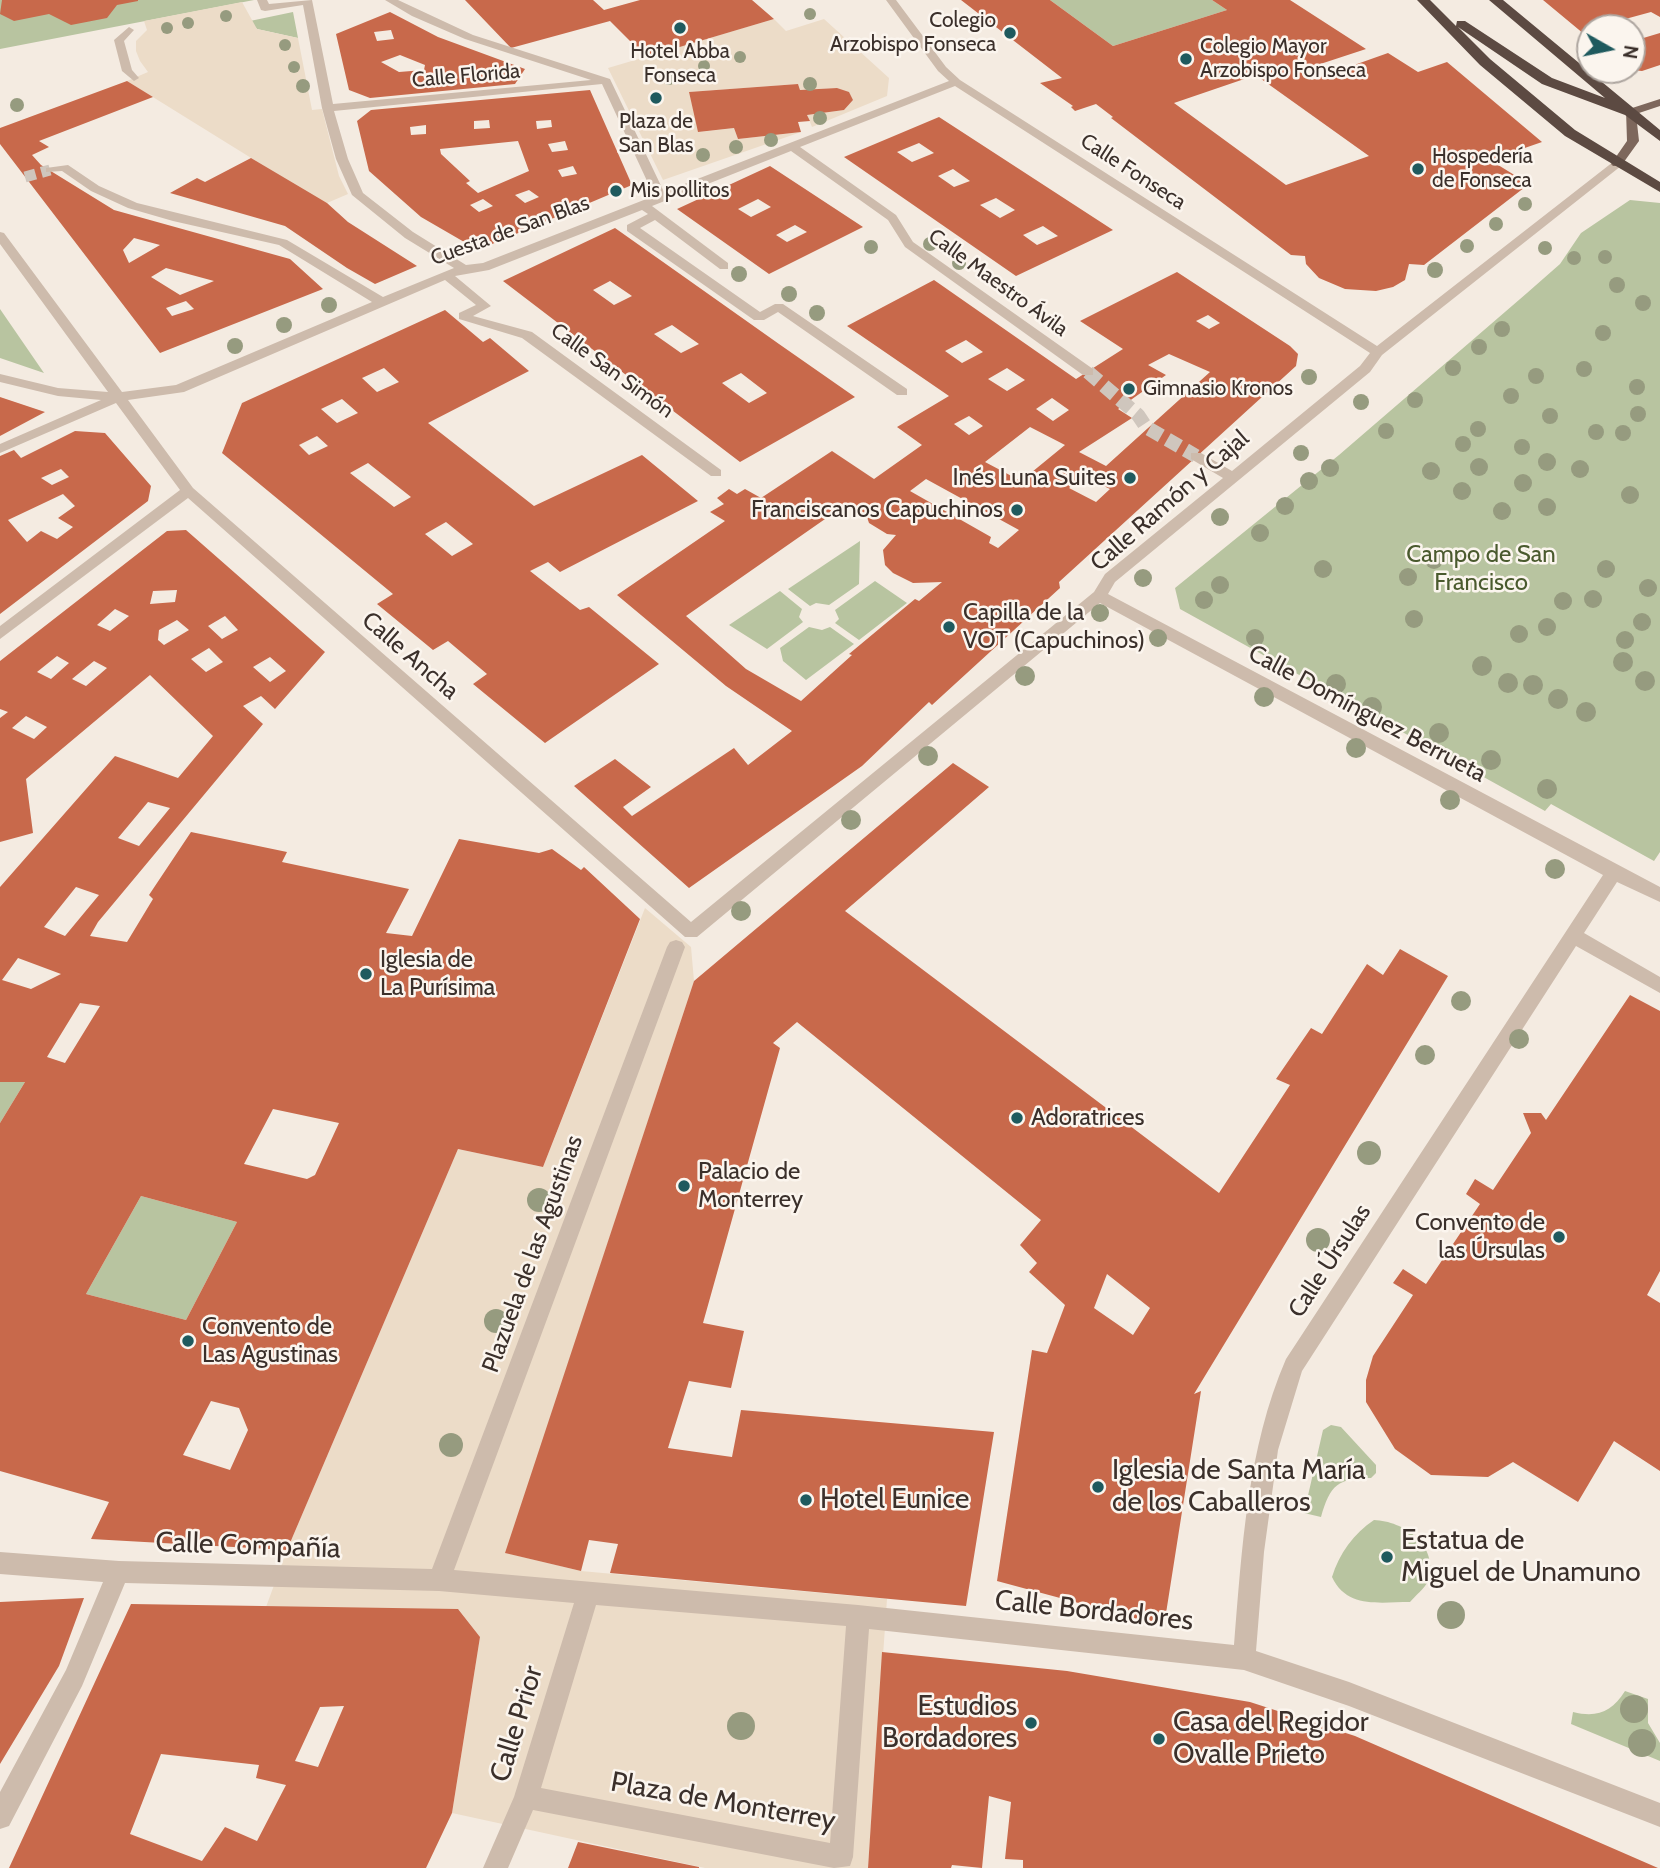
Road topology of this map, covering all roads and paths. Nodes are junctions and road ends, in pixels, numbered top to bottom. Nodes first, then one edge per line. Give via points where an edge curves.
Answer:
1 (390, 0) edge
2 (891, 0) edge
3 (1423, 0) edge
4 (307, 1) edge
5 (1496, 2) edge
6 (263, 4) edge
7 (129, 30) dead end
8 (134, 78) dead end
9 (606, 81) junction
10 (956, 82) junction
11 (1660, 102) edge
12 (328, 108) junction
13 (1630, 113) junction
14 (1660, 137) edge
15 (791, 146) junction
16 (1617, 164) junction
17 (50, 170) tunnel mouth
18 (1660, 188) edge
19 (660, 196) junction
20 (642, 204) junction
21 (656, 215) junction
22 (0, 236) edge
23 (724, 266) dead end
24 (464, 269) junction
25 (446, 275) junction
26 (384, 302) junction
27 (1377, 352) junction
28 (1088, 372) tunnel mouth
29 (0, 378) edge
30 (902, 392) dead end
31 (117, 397) junction
32 (0, 449) edge
33 (1196, 456) tunnel mouth
34 (716, 473) dead end
35 (1232, 478) junction
36 (188, 491) junction
37 (1100, 596) junction
38 (0, 634) edge
39 (1614, 873) junction
40 (1660, 895) edge
41 (691, 932) joint
42 (1572, 935) junction
43 (676, 947) dead end
44 (1660, 986) edge
45 (0, 1563) edge
46 (119, 1572) junction
47 (439, 1580) junction
48 (495, 1586) joint
49 (589, 1594) junction
50 (858, 1616) junction
51 (1244, 1658) junction
52 (526, 1797) junction
53 (1660, 1815) edge
54 (0, 1817) edge
55 (495, 1868) edge

1 - 9 street via 472,40
2 - 10 street, Calle Fonseca
3 - 13 highway via 1547,81
3 - 16 highway via 1485,62 1570,133
4 - 6 street
4 - 12 street
5 - 13 highway
7 - 8 street via 119,40 127,71
9 - 12 street, Calle Florida
9 - 19 street
10 - 15 street, Cuesta de San Blas
10 - 27 street, Calle Fonseca
11 - 13 main road
12 - 24 street via 345,169 359,195 409,235
13 - 14 highway
13 - 16 main road via 1633,141
15 - 19 street, Cuesta de San Blas
15 - 28 street, Calle Maestro Ávila via 892,218 909,244
16 - 18 highway
16 - 27 street, Calle Ramón y Cajal
17 - 26 street via 64,167 79,181 159,214 261,234 294,248 361,294
19 - 20 street, Cuesta de San Blas
20 - 21 street
20 - 24 street, Cuesta de San Blas via 485,267
21 - 23 street
21 - 30 street via 631,228 759,317 779,307
22 - 31 street, Calle Ancha
24 - 25 street, Cuesta de San Blas
25 - 26 street, Cuesta de San Blas
25 - 34 street, Calle San Simón via 485,306 464,316 527,335
26 - 31 street, Cuesta de San Blas via 179,388
27 - 35 street, Calle Ramón y Cajal via 1365,369
29 - 31 street via 58,392
31 - 32 street
31 - 36 street, Calle Ancha
33 - 35 street
35 - 37 street, Calle Ramón y Cajal via 1110,578
36 - 38 street
36 - 41 street, Calle Ancha
37 - 39 street, Calle Domínguez Berrueta
37 - 41 street, Calle Ramón y Cajal
39 - 40 street, Calle Domínguez Berrueta
39 - 42 street, Calle Úrsulas
42 - 44 street
42 - 51 street, Calle Úrsulas via 1293,1366 1267,1450
43 - 47 street, Plazuela de las Agustinas
45 - 46 street, Calle Compañía
46 - 47 street, Calle Compañía
46 - 54 street via 74,1678
47 - 48 street, Calle Compañía
48 - 49 street, Calle Bordadores
49 - 50 street, Calle Bordadores
49 - 52 street, Calle Prior
50 - 51 street, Calle Bordadores
50 - 52 street, Plaza de Monterrey via 841,1857
51 - 53 street, Calle Bordadores
52 - 55 street, Calle Prior

